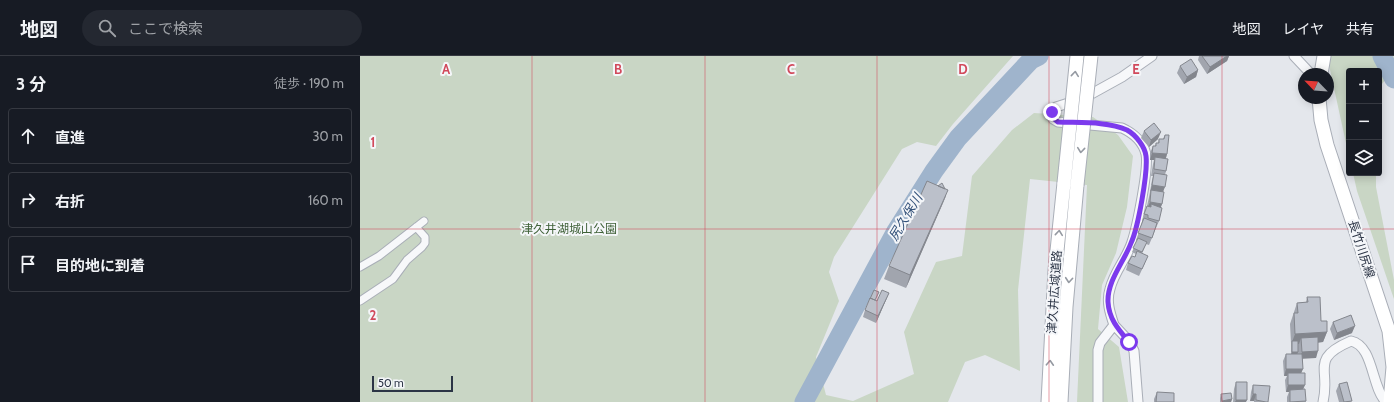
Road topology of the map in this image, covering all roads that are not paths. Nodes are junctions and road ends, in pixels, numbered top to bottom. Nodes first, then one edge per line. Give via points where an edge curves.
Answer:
1 (1077, 56) edge
2 (1091, 56) edge
3 (1152, 56) edge
4 (1294, 56) edge
5 (1318, 66) edge
6 (1319, 104) edge
7 (424, 221) dead end
8 (416, 227) junction
9 (360, 267) edge
10 (360, 301) edge
11 (1114, 325) junction
12 (1048, 402) edge
13 (1061, 402) edge
14 (1098, 402) edge
15 (1138, 402) edge
16 (1323, 402) edge
17 (1386, 402) edge
18 (1390, 402) edge

12 -> 1 main road, 津久井広域道路, bridge via 1055,270
2 -> 13 main road, 津久井広域道路, bridge via 1066,307
3 - 11 street via 1122,77 1084,98 1056,106 1052,114 1053,119 1058,122 1113,126 1126,130 1138,140 1146,156 1143,192 1132,242 1110,289 1108,301
4 - 5 street
6 - 18 main road, 長竹川尻線 via 1327,144 1389,331 1393,368
7 - 8 street
8 - 9 street via 380,256
8 - 10 street via 425,242 393,279
11 - 14 street via 1098,350
11 - 15 street via 1134,351
16 - 17 street via 1325,361 1332,351 1351,341 1362,347 1378,392

